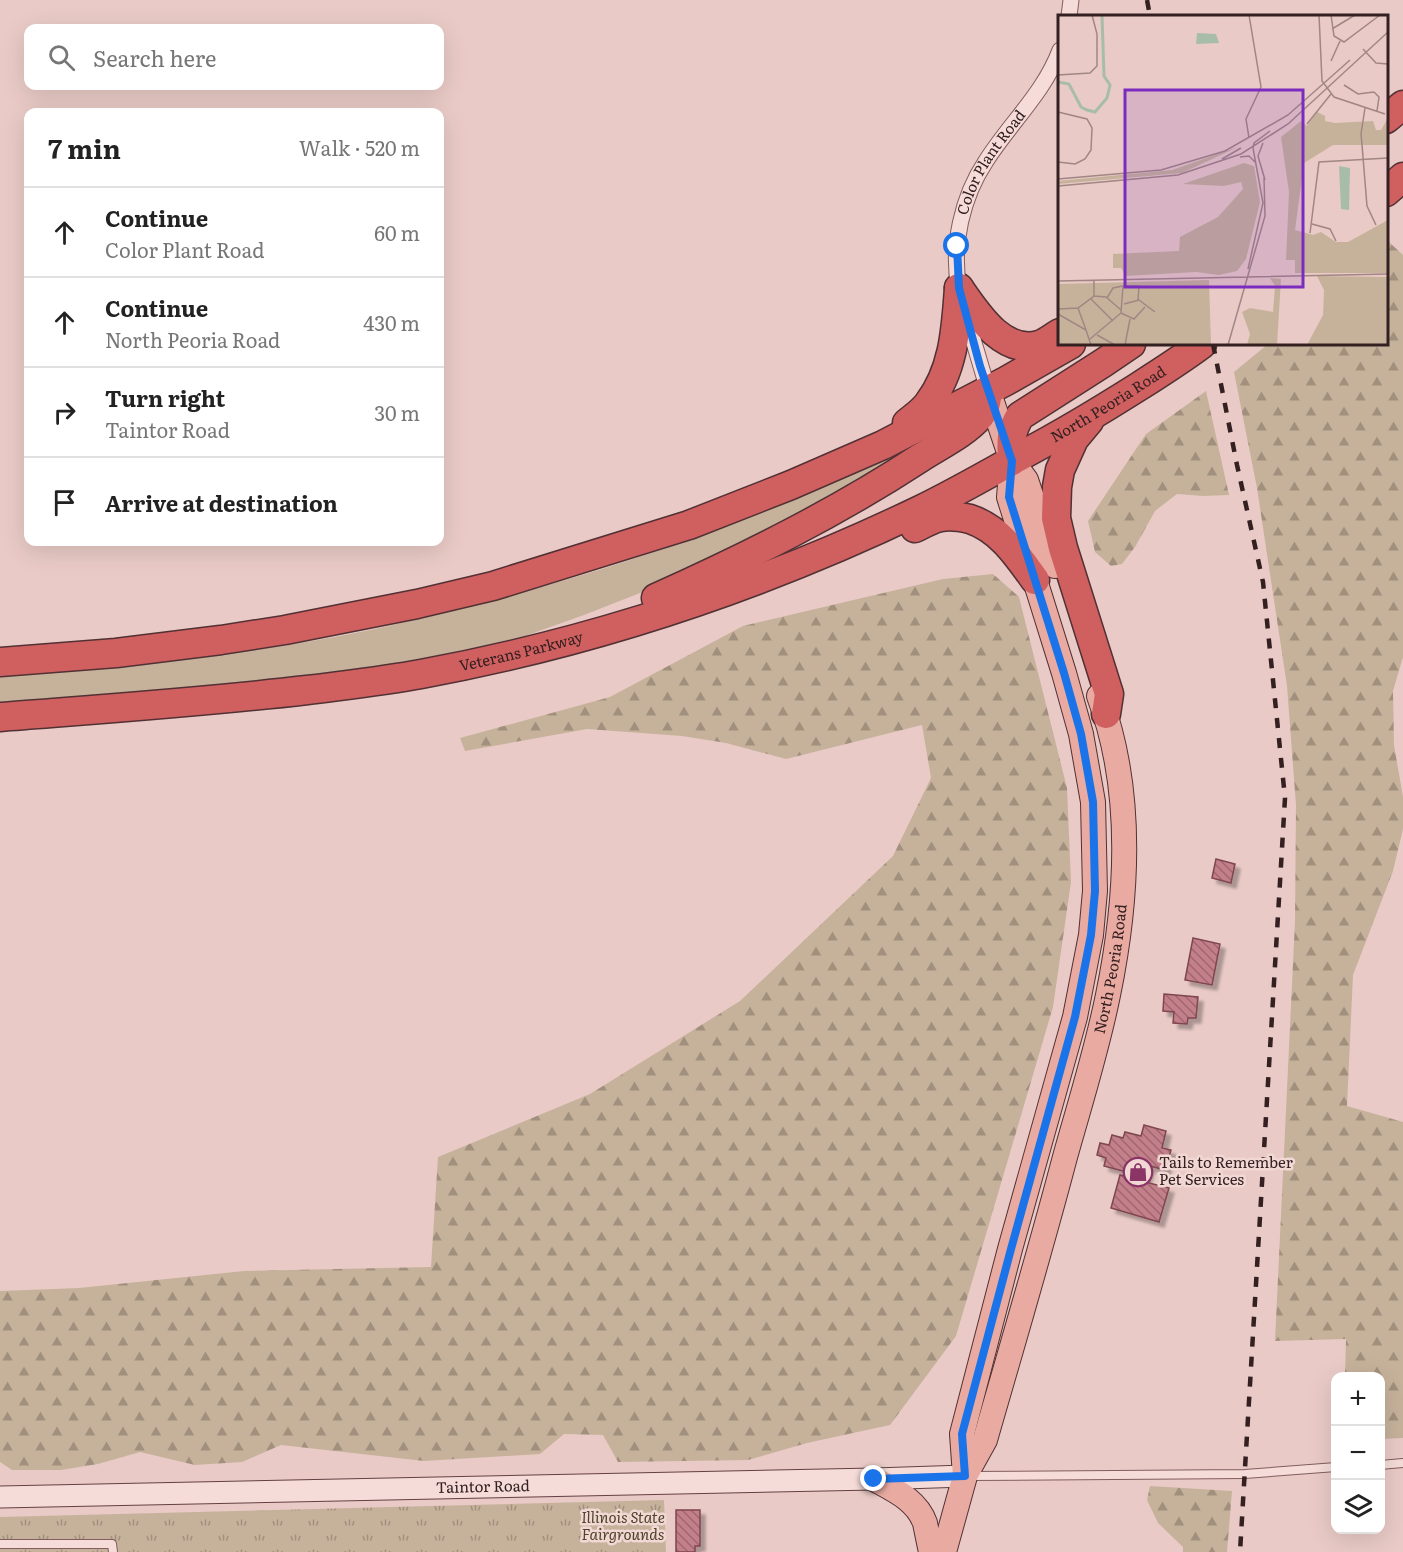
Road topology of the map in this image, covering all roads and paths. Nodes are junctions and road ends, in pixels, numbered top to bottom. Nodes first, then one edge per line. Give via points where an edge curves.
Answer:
1 (1071, 0) edge
2 (1069, 15) edge
3 (1058, 53) edge
4 (1403, 105) edge
5 (1388, 117) edge
6 (1403, 177) edge
7 (1388, 190) edge
8 (959, 288) junction
9 (1058, 334) edge
10 (1069, 345) edge
11 (1130, 345) edge
12 (1201, 345) edge
13 (988, 390) junction
14 (1094, 415) junction
15 (883, 445) junction
16 (1012, 461) junction
17 (1035, 580) junction
18 (684, 606) junction
19 (576, 638) junction
20 (0, 662) edge
21 (1106, 714) junction
22 (0, 717) edge
23 (1403, 1463) edge
24 (1385, 1464) edge
25 (1331, 1467) edge
26 (965, 1476) junction
27 (874, 1479) junction
28 (0, 1497) edge
29 (0, 1544) edge
30 (113, 1552) edge
31 (931, 1552) edge
32 (944, 1552) edge

1 - 2 street
3 - 8 street, Color Plant Road via 1042,87 985,161 974,182 959,227
4 - 5 highway
6 - 7 highway
8 - 9 highway via 990,329 1005,340 1040,345
8 - 13 street, Color Plant Road
8 - 15 highway via 953,351 944,375 926,406
10 - 13 highway
11 - 16 highway via 1020,416 1011,440
12 - 14 highway, North Peoria Road
13 - 15 highway
13 - 16 main road, North Peoria Road
13 - 19 highway via 982,413 971,425 849,501
14 - 16 highway, North Peoria Road
14 - 21 highway via 1074,439 1065,458 1057,487 1056,518 1109,694
15 - 20 highway via 689,525 483,588 346,619 232,639
16 - 17 main road, North Peoria Road via 1009,497
16 - 18 highway, Veterans Parkway via 853,541
16 - 21 main road, North Peoria Road via 1026,480
17 - 18 highway via 995,532 961,517 940,517 763,593
17 - 26 main road, North Peoria Road via 1081,734 1093,802 1095,891 1075,1017 962,1434
18 - 19 highway, Veterans Parkway
19 - 22 highway, Veterans Parkway via 366,683 240,698
21 - 26 main road, North Peoria Road via 1123,804 1122,880 1108,997 985,1440
23 - 24 lane
25 - 26 lane via 1245,1474
26 - 27 main road, Taintor Road
26 - 32 main road, North Peoria Road
27 - 28 main road, Taintor Road
27 - 31 main road via 904,1496 916,1508
29 - 30 lane via 112,1544

